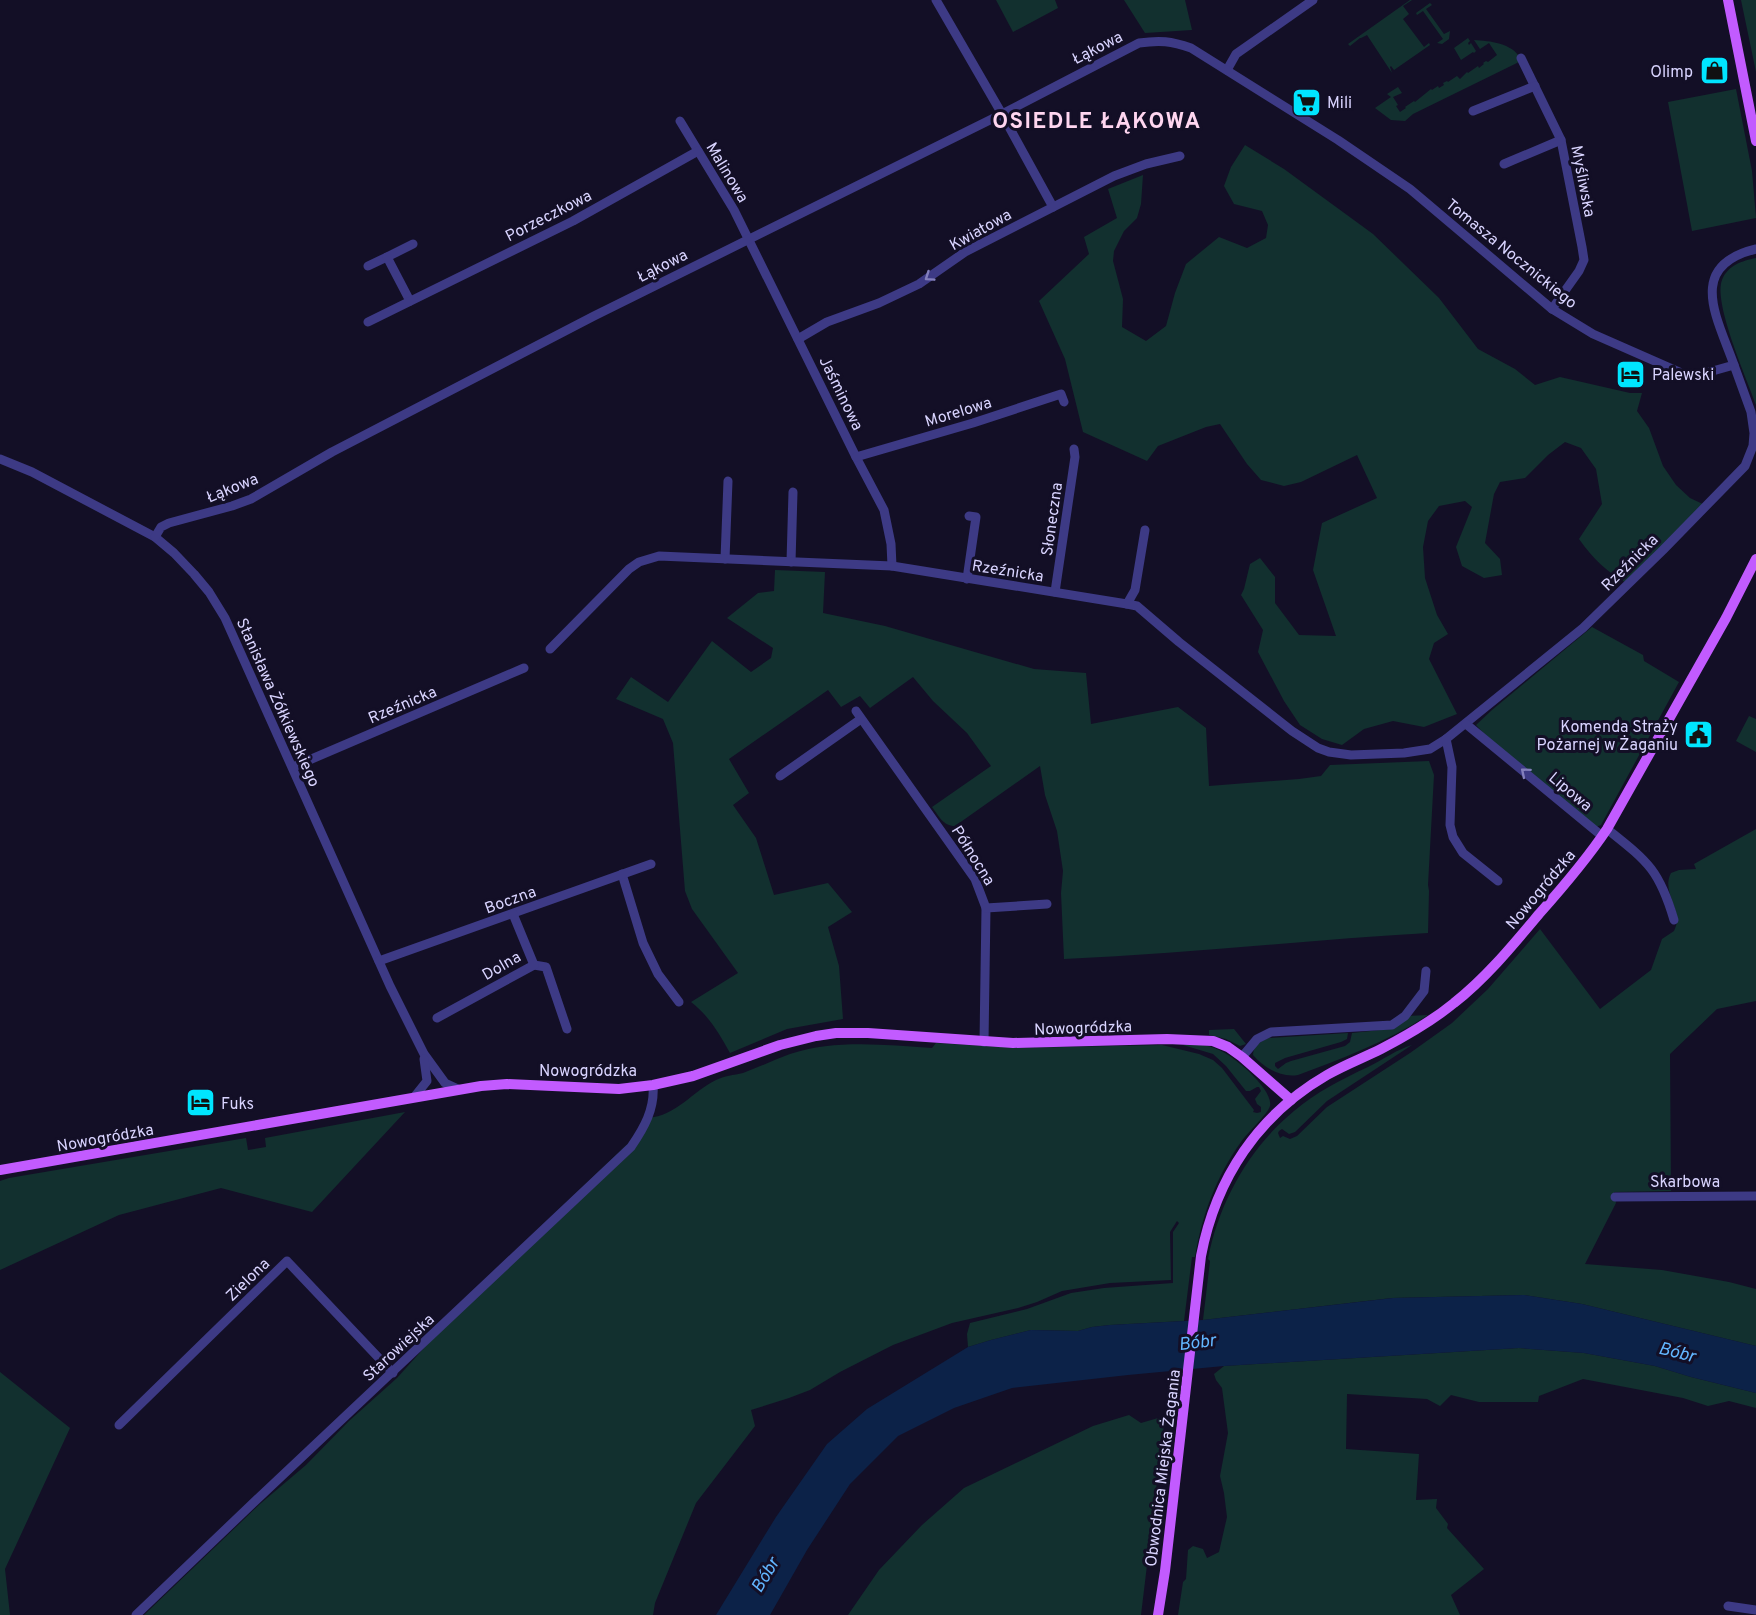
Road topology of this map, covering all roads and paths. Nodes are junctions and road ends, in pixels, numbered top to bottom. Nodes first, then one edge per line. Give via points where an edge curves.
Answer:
1 (936, 0) edge
2 (1313, 0) edge
3 (1728, 0) edge
4 (1191, 48) joint
5 (1521, 58) dead end
6 (1227, 70) junction
7 (1535, 86) junction
8 (1473, 111) dead end
9 (1002, 114) junction
10 (680, 121) dead end
11 (1561, 140) junction
12 (1756, 141) edge
13 (698, 151) junction
14 (1180, 156) dead end
15 (1504, 164) dead end
16 (1053, 207) junction
17 (748, 238) junction
18 (413, 244) dead end
19 (1756, 249) edge
20 (387, 256) junction
21 (368, 266) dead end
22 (410, 301) junction
23 (1552, 309) junction
24 (368, 322) dead end
25 (798, 339) junction
26 (1734, 365) junction
27 (1064, 402) dead end
28 (1074, 449) dead end
29 (856, 457) junction
30 (0, 459) edge
31 (728, 481) dead end
32 (793, 492) dead end
33 (969, 516) dead end
34 (1145, 530) dead end
35 (155, 537) junction
36 (725, 559) junction
37 (1756, 559) edge
38 (791, 562) junction
39 (892, 566) junction
40 (968, 579) junction
41 (1055, 592) junction
42 (1127, 604) junction
43 (549, 649) dead end
44 (524, 668) dead end
45 (1466, 724) junction
46 (1446, 739) junction
47 (293, 767) junction
48 (780, 776) dead end
49 (1605, 832) junction
50 (651, 864) dead end
51 (622, 874) junction
52 (1498, 881) dead end
53 (1047, 904) dead end
54 (986, 908) junction
55 (513, 914) junction
56 (1674, 920) dead end
57 (379, 961) junction
58 (534, 965) junction
59 (1426, 971) dead end
60 (679, 1002) dead end
61 (437, 1018) dead end
62 (567, 1029) dead end
63 (984, 1042) junction
64 (424, 1054) junction
65 (1242, 1057) junction
66 (653, 1085) junction
67 (458, 1089) junction
68 (415, 1096) junction
69 (1291, 1100) junction
70 (0, 1170) edge
71 (1756, 1196) edge
72 (1615, 1197) dead end
73 (393, 1372) junction
74 (119, 1425) dead end
75 (1728, 1606) dead end
76 (1756, 1610) edge
77 (136, 1615) edge
78 (1158, 1615) edge

1 - 9 street
2 - 6 street via 1236,54
3 - 12 main road
4 - 6 street, Tomasza Nocznickiego
4 - 9 street, Łąkowa via 1172,41 1139,43
5 - 7 street, Myśliwska
6 - 23 street, Tomasza Nocznickiego via 1410,189
7 - 8 street
7 - 11 street, Myśliwska
9 - 16 street
9 - 17 street, Łąkowa
10 - 13 street, Malinowa
11 - 15 street
11 - 23 street, Myśliwska via 1584,260
13 - 17 street, Malinowa
13 - 22 street, Porzeczkowa via 573,221
14 - 16 street, Kwiatowa via 1114,176
16 -> 25 street, Kwiatowa via 965,252 919,284 827,322
17 - 25 street, Jaśminowa
17 - 35 street, Łąkowa via 380,427 251,499 169,523
18 - 20 street
19 - 26 street via 1727,260 1713,280 1714,310
20 - 21 street
20 - 22 street
22 - 24 street, Porzeczkowa
23 - 26 street, Tomasza Nocznickiego via 1593,334 1684,374 1702,374
25 - 29 street, Jaśminowa
26 - 45 street, Rzeźnicka via 1751,412 1754,433 1745,466 1583,628
27 - 29 street, Morelowa via 1061,394
28 - 41 street, Słoneczna
29 - 39 street, Jaśminowa via 884,510
30 - 35 street, Stanisława Żółkiewskiego
31 - 36 street
32 - 38 street
33 - 40 street via 976,517
34 - 42 street via 1135,590
35 - 47 street, Stanisława Żółkiewskiego via 194,574 225,618
36 - 38 street, Rzeźnicka
36 - 43 street, Rzeźnicka via 667,555 639,562
37 - 49 main road, Nowogródzka
38 - 39 street, Rzeźnicka
39 - 40 street, Rzeźnicka
40 - 41 street, Rzeźnicka
41 - 42 street, Rzeźnicka
42 - 46 street, Rzeźnicka via 1137,606 1292,731 1329,752 1404,753 1430,748
44 - 47 street, Rzeźnicka
45 - 46 street, Rzeźnicka
49 -> 45 street, Lipowa
46 - 52 street via 1452,767 1453,837 1463,853
47 - 57 street, Stanisława Żółkiewskiego
48 - 54 street, Północna via 859,715 975,879
49 - 56 street, Lipowa via 1642,857 1658,877
49 - 69 main road, Nowogródzka via 1523,934 1467,993 1407,1035 1326,1076
50 - 51 street, Boczna
51 - 55 street, Boczna
51 - 60 street via 643,943 658,974
53 - 54 street
54 - 63 street, Północna
55 - 57 street, Boczna
55 - 58 street, Dolna
57 - 64 street, Stanisława Żółkiewskiego
58 - 61 street, Dolna
58 - 62 street via 546,967
59 - 65 street via 1425,991 1392,1025 1271,1032 1257,1039
63 - 65 main road, Nowogródzka via 1213,1041
63 - 66 main road, Nowogródzka via 836,1033 780,1045 693,1076
64 - 67 street, Stanisława Żółkiewskiego via 445,1083
64 - 68 street, Stanisława Żółkiewskiego via 427,1081
65 - 69 main road, Nowogródzka
66 - 67 main road, Nowogródzka via 619,1089 507,1084
66 - 73 street, Starowiejska via 651,1112 631,1147
67 - 68 main road, Nowogródzka
68 - 70 main road, Nowogródzka
69 - 78 main road, Obwodnica Miejska Żagania via 1258,1132 1236,1164 1206,1229
71 - 72 street, Skarbowa
73 - 74 street, Zielona via 287,1261
73 - 77 street, Starowiejska
75 - 76 street

